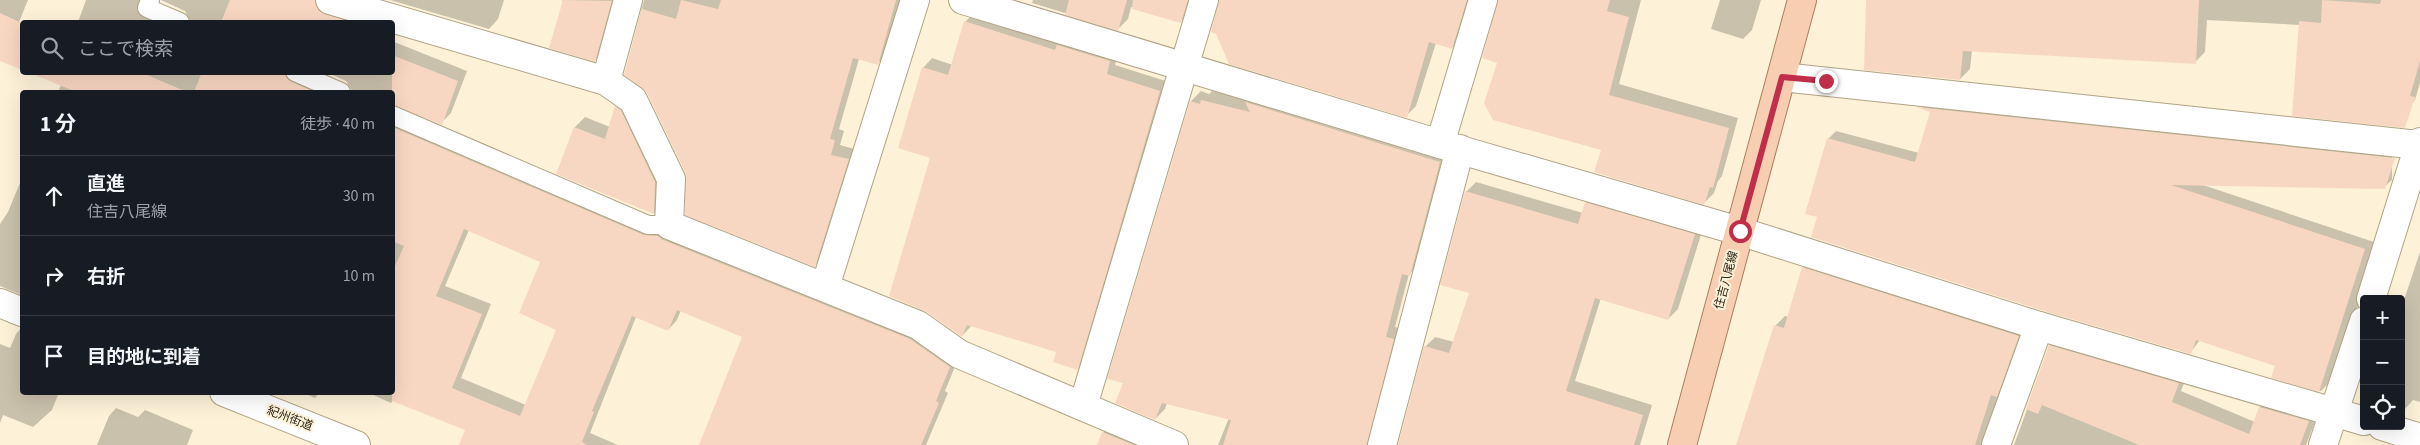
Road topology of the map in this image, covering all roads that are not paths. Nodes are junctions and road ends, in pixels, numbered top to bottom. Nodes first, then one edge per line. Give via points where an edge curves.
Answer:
1 (150, 0) edge
2 (330, 0) edge
3 (628, 0) edge
4 (915, 0) edge
5 (963, 0) edge
6 (1204, 0) edge
7 (1483, 0) edge
8 (1802, 0) edge
9 (175, 20) edge
10 (1184, 68) junction
11 (302, 75) edge
12 (1782, 77) junction
13 (606, 81) junction
14 (336, 90) edge
15 (395, 116) edge
16 (2420, 144) edge
17 (1450, 147) junction
18 (669, 224) junction
19 (1740, 231) junction
20 (825, 286) junction
21 (2372, 295) edge
22 (0, 304) edge
23 (20, 311) edge
24 (2039, 326) junction
25 (2360, 334) edge
26 (230, 395) edge
27 (1083, 406) junction
28 (2335, 412) junction
29 (2360, 420) edge
30 (2395, 430) edge
31 (312, 437) edge
32 (2420, 438) edge
33 (356, 445) edge
34 (1174, 445) edge
35 (1382, 445) edge
36 (1682, 445) edge
37 (1996, 445) edge
38 (2323, 445) edge

1 - 9 lane via 147,8
2 - 13 street
3 - 13 street
4 - 20 street
5 - 10 street
6 - 10 street
7 - 17 street
8 - 12 main road, 住吉八尾線
10 - 17 street
10 - 27 street
11 - 14 lane
12 - 16 street
12 - 19 main road, 住吉八尾線
13 - 18 street via 633,100 670,179
15 - 18 lane via 648,225
16 - 21 street
17 - 19 street
17 - 35 street
18 - 20 street
19 - 24 street
19 - 36 main road, 住吉八尾線
20 - 27 street via 918,325 960,354
22 - 23 street
24 - 28 street
24 - 37 street
25 - 28 street
26 - 31 street, 紀州街道
27 - 34 street
28 - 29 street
28 - 38 street
30 - 32 street
31 - 33 street, 紀州街道

